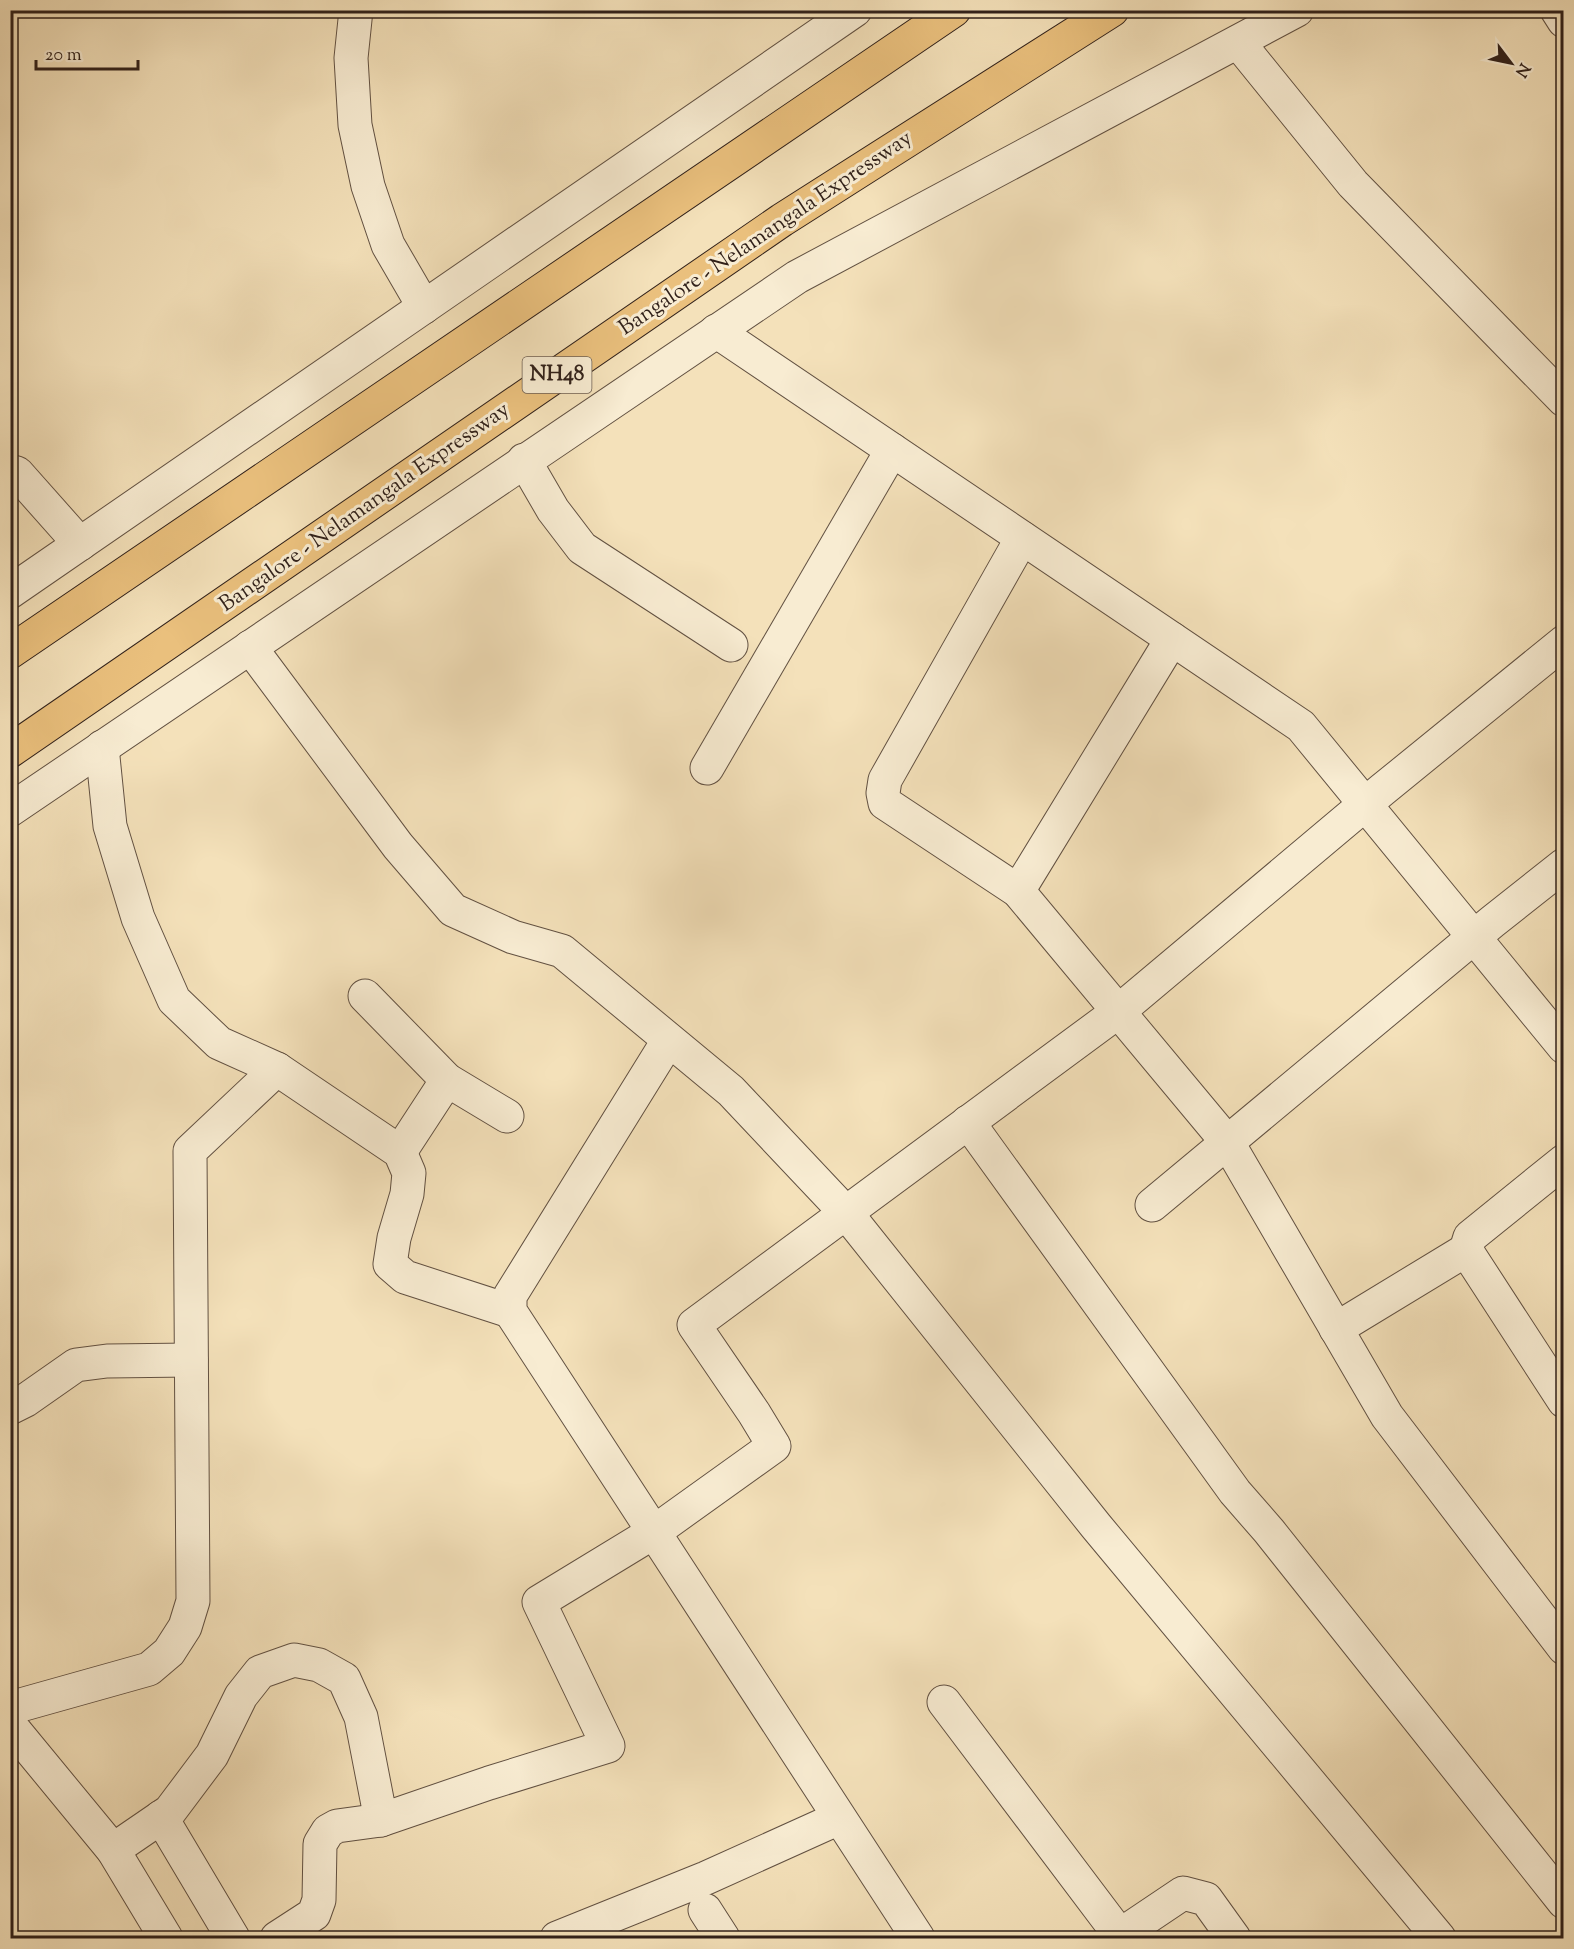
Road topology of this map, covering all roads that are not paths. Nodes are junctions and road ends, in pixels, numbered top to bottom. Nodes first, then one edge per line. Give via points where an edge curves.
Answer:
1 (356, 10) edge
2 (855, 10) edge
3 (954, 10) edge
4 (1112, 10) edge
5 (1298, 10) edge
6 (1557, 10) edge
7 (1563, 21) edge
8 (1238, 42) junction
9 (424, 307) junction
10 (716, 331) junction
11 (1563, 400) edge
12 (892, 450) junction
13 (524, 460) junction
14 (10, 471) edge
15 (1022, 538) junction
16 (80, 544) junction
17 (10, 592) edge
18 (1172, 639) junction
19 (1563, 642) edge
20 (731, 645) dead end
21 (250, 647) junction
22 (10, 652) edge
23 (102, 747) junction
24 (10, 751) edge
25 (707, 768) dead end
26 (1366, 806) junction
27 (10, 810) edge
28 (1563, 865) edge
29 (1018, 891) junction
30 (1474, 938) junction
31 (365, 996) dead end
32 (1119, 1011) junction
33 (668, 1041) junction
34 (1563, 1047) edge
35 (278, 1069) junction
36 (447, 1080) junction
37 (507, 1116) dead end
38 (968, 1122) junction
39 (1228, 1143) junction
40 (400, 1152) junction
41 (1563, 1161) edge
42 (1152, 1205) dead end
43 (847, 1214) junction
44 (1466, 1250) junction
45 (510, 1311) junction
46 (1336, 1329) junction
47 (191, 1360) junction
48 (1563, 1401) edge
49 (10, 1408) edge
50 (654, 1532) junction
51 (1563, 1648) edge
52 (944, 1702) dead end
53 (10, 1708) edge
54 (10, 1725) edge
55 (161, 1817) junction
56 (839, 1818) junction
57 (381, 1820) junction
58 (113, 1850) junction
59 (1563, 1902) edge
60 (705, 1910) dead end
61 (166, 1938) edge
62 (233, 1938) edge
63 (278, 1938) edge
64 (557, 1938) edge
65 (723, 1938) edge
66 (918, 1938) edge
67 (1119, 1938) edge
68 (1234, 1938) edge
69 (1439, 1938) edge

1 - 9 street via 351,58 355,125 368,186 388,245
2 - 9 street
3 - 22 highway
4 - 24 highway, Bangalore - Nelamangala Expressway / NH48 via 782,220
5 - 8 street
6 - 7 street
8 - 10 street via 796,277
8 - 11 street via 1353,184
9 - 16 street
10 - 12 street
10 - 13 street
12 - 15 street
12 - 25 street
13 - 20 street via 553,510 582,548
13 - 21 street
14 - 16 street via 17,473
15 - 18 street
15 - 29 street via 885,780 883,793 885,804
16 - 17 street
18 - 26 street via 1301,726
18 - 29 street
19 - 26 street
21 - 23 street
21 - 33 street via 398,846 453,910 513,938 562,951
23 - 27 street
23 - 35 street via 110,826 138,918 174,1000 219,1042
26 - 30 street
26 - 32 street
28 - 30 street
29 - 32 street
30 - 34 street
30 - 39 street
31 - 36 street
32 - 38 street
32 - 39 street
33 - 43 street via 731,1091
33 - 45 street via 510,1296
35 - 40 street
35 - 47 street via 190,1151
36 - 37 street
36 - 40 street
38 - 43 street
38 - 59 street via 1235,1492
39 - 42 street
39 - 46 street
40 - 45 street via 409,1173 390,1264 405,1277
41 - 44 street via 1470,1237
43 - 50 street via 694,1325 774,1446
43 - 69 street via 1096,1526
44 - 46 street
44 - 48 street
45 - 50 street
46 - 51 street via 1387,1416
47 - 49 street via 76,1365
47 - 53 street via 193,1601 184,1627 169,1652 149,1669
50 - 56 street
50 - 57 street via 539,1602 608,1746
52 - 67 street
54 - 58 street
55 - 57 street via 170,1812 212,1755 241,1696 260,1672 294,1660 319,1665 344,1679 361,1717
55 - 58 street
55 - 62 street
56 - 64 street via 706,1878
56 - 66 street
57 - 63 street via 328,1831 320,1844 319,1900 314,1914
58 - 61 street
60 - 65 street
67 - 68 street via 1183,1893 1206,1899

